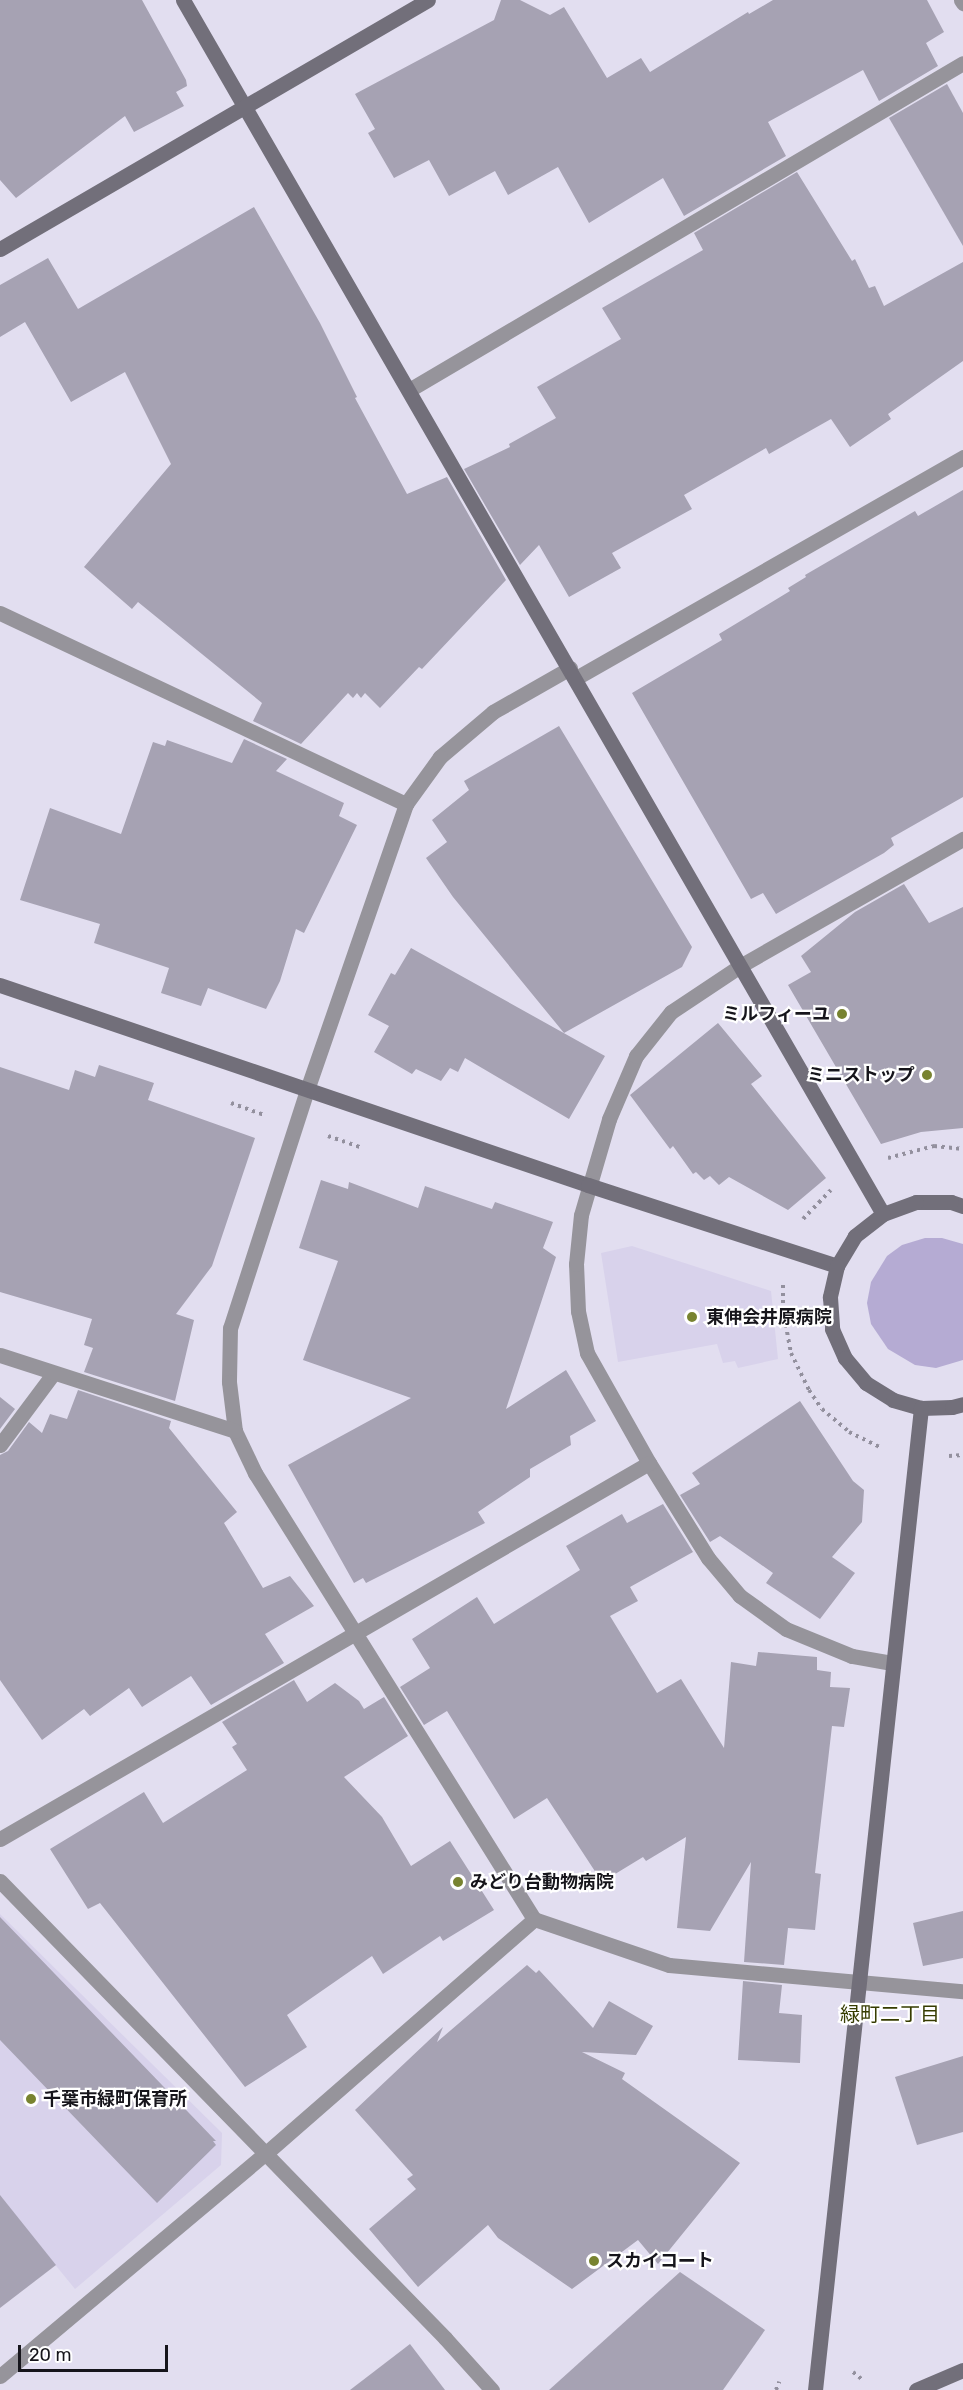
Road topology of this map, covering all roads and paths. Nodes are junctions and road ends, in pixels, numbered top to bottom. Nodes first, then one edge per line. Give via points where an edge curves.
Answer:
1 (183, 0) edge
2 (428, 0) edge
3 (963, 63) edge
4 (244, 108) junction
5 (0, 249) edge
6 (409, 390) junction
7 (963, 457) edge
8 (0, 613) edge
9 (573, 673) junction
10 (406, 804) junction
11 (963, 839) edge
12 (740, 966) junction
13 (0, 985) edge
14 (307, 1090) junction
15 (963, 1149) edge
16 (888, 1158) dead end
17 (588, 1185) junction
18 (834, 1187) dead end
19 (963, 1206) edge
20 (883, 1214) junction
21 (796, 1226) dead end
22 (837, 1266) junction
23 (0, 1355) edge
24 (53, 1374) junction
25 (963, 1404) edge
26 (921, 1408) junction
27 (235, 1431) junction
28 (0, 1445) edge
29 (649, 1463) junction
30 (355, 1633) junction
31 (892, 1663) junction
32 (0, 1839) edge
33 (0, 1881) edge
34 (534, 1919) junction
35 (858, 1982) junction
36 (963, 1991) edge
37 (265, 2154) junction
38 (963, 2370) edge
39 (0, 2376) edge
40 (492, 2390) edge
41 (815, 2390) edge
42 (916, 2390) edge

1 - 4 street
2 - 4 street
3 - 6 street
4 - 5 street
4 - 6 street
6 - 9 street
7 - 9 street
8 - 10 street
9 - 10 street via 493,712 440,757
9 - 12 street
10 - 14 street
11 - 12 street
12 - 17 street via 670,1012 636,1056 609,1119
12 - 20 street
13 - 14 street
14 - 17 street
14 - 27 street via 230,1328 229,1382
15 - 16 path via 934,1146
17 - 22 street
17 - 29 street via 576,1264 580,1322 587,1353
18 - 21 path
19 - 20 street via 916,1202
20 - 22 street via 855,1236
22 - 26 street via 830,1297 832,1329 845,1359 866,1383 893,1400
23 - 24 street
24 - 27 street
24 - 28 street
25 - 26 street
26 - 31 street
27 - 30 street via 255,1473
29 - 30 street
29 - 31 street via 708,1558 740,1596 786,1629 852,1656
30 - 32 street
30 - 34 street
31 - 35 street
33 - 37 street
34 - 35 street via 669,1965
34 - 37 street
35 - 36 street
35 - 41 street
37 - 39 street
37 - 40 street
38 - 42 street

